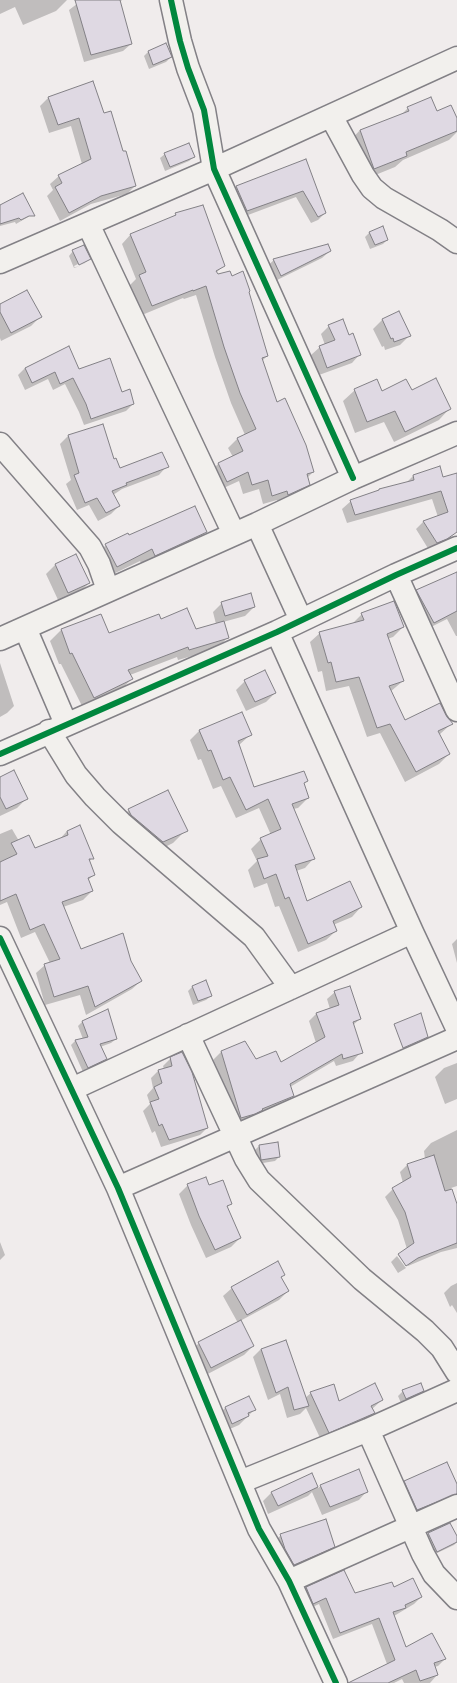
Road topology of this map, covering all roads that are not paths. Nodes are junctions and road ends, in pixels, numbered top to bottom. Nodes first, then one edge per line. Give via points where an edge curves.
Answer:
1 (171, 0) edge
2 (457, 58) edge
3 (331, 116) junction
4 (214, 169) junction
5 (88, 224) junction
6 (457, 242) edge
7 (0, 262) edge
8 (457, 433) edge
9 (0, 444) edge
10 (353, 478) junction
11 (257, 524) junction
12 (234, 534) junction
13 (457, 548) edge
14 (396, 575) junction
15 (108, 590) junction
16 (301, 620) junction
17 (25, 628) junction
18 (277, 632) junction
19 (0, 639) edge
20 (457, 710) edge
21 (57, 728) junction
22 (0, 754) edge
23 (412, 932) junction
24 (0, 938) edge
25 (291, 988) junction
26 (457, 1028) edge
27 (188, 1035) junction
28 (457, 1038) edge
29 (72, 1089) junction
30 (236, 1135) junction
31 (118, 1188) junction
32 (457, 1372) edge
33 (457, 1390) edge
34 (368, 1430) junction
35 (240, 1482) junction
36 (457, 1506) edge
37 (412, 1526) junction
38 (289, 1581) junction
39 (457, 1598) edge
40 (336, 1683) edge

1 - 4 street via 186,61 204,110
2 - 3 street
3 - 4 street
3 - 6 street via 372,188 384,198
4 - 5 street
4 - 10 street
5 - 7 street
5 - 12 street
8 - 10 street
9 - 15 street via 90,547
10 - 11 street
11 - 12 street
11 - 16 street
12 - 15 street
13 - 14 street
14 - 16 street
14 - 20 street
15 - 17 street
16 - 18 street
17 - 19 street
17 - 21 street
18 - 21 street
18 - 23 street
21 - 22 street
21 - 25 street via 76,775 95,797 156,854 254,937
23 - 25 street
23 - 26 street
24 - 29 street
25 - 27 street
27 - 29 street
27 - 30 street
28 - 30 street
29 - 31 street
30 - 31 street
30 - 32 street via 258,1180 362,1279 425,1331 442,1348
31 - 35 street
33 - 34 street
34 - 35 street
34 - 37 street
35 - 38 street via 259,1529
36 - 37 street
37 - 38 street
37 - 39 street via 434,1574
38 - 40 street

